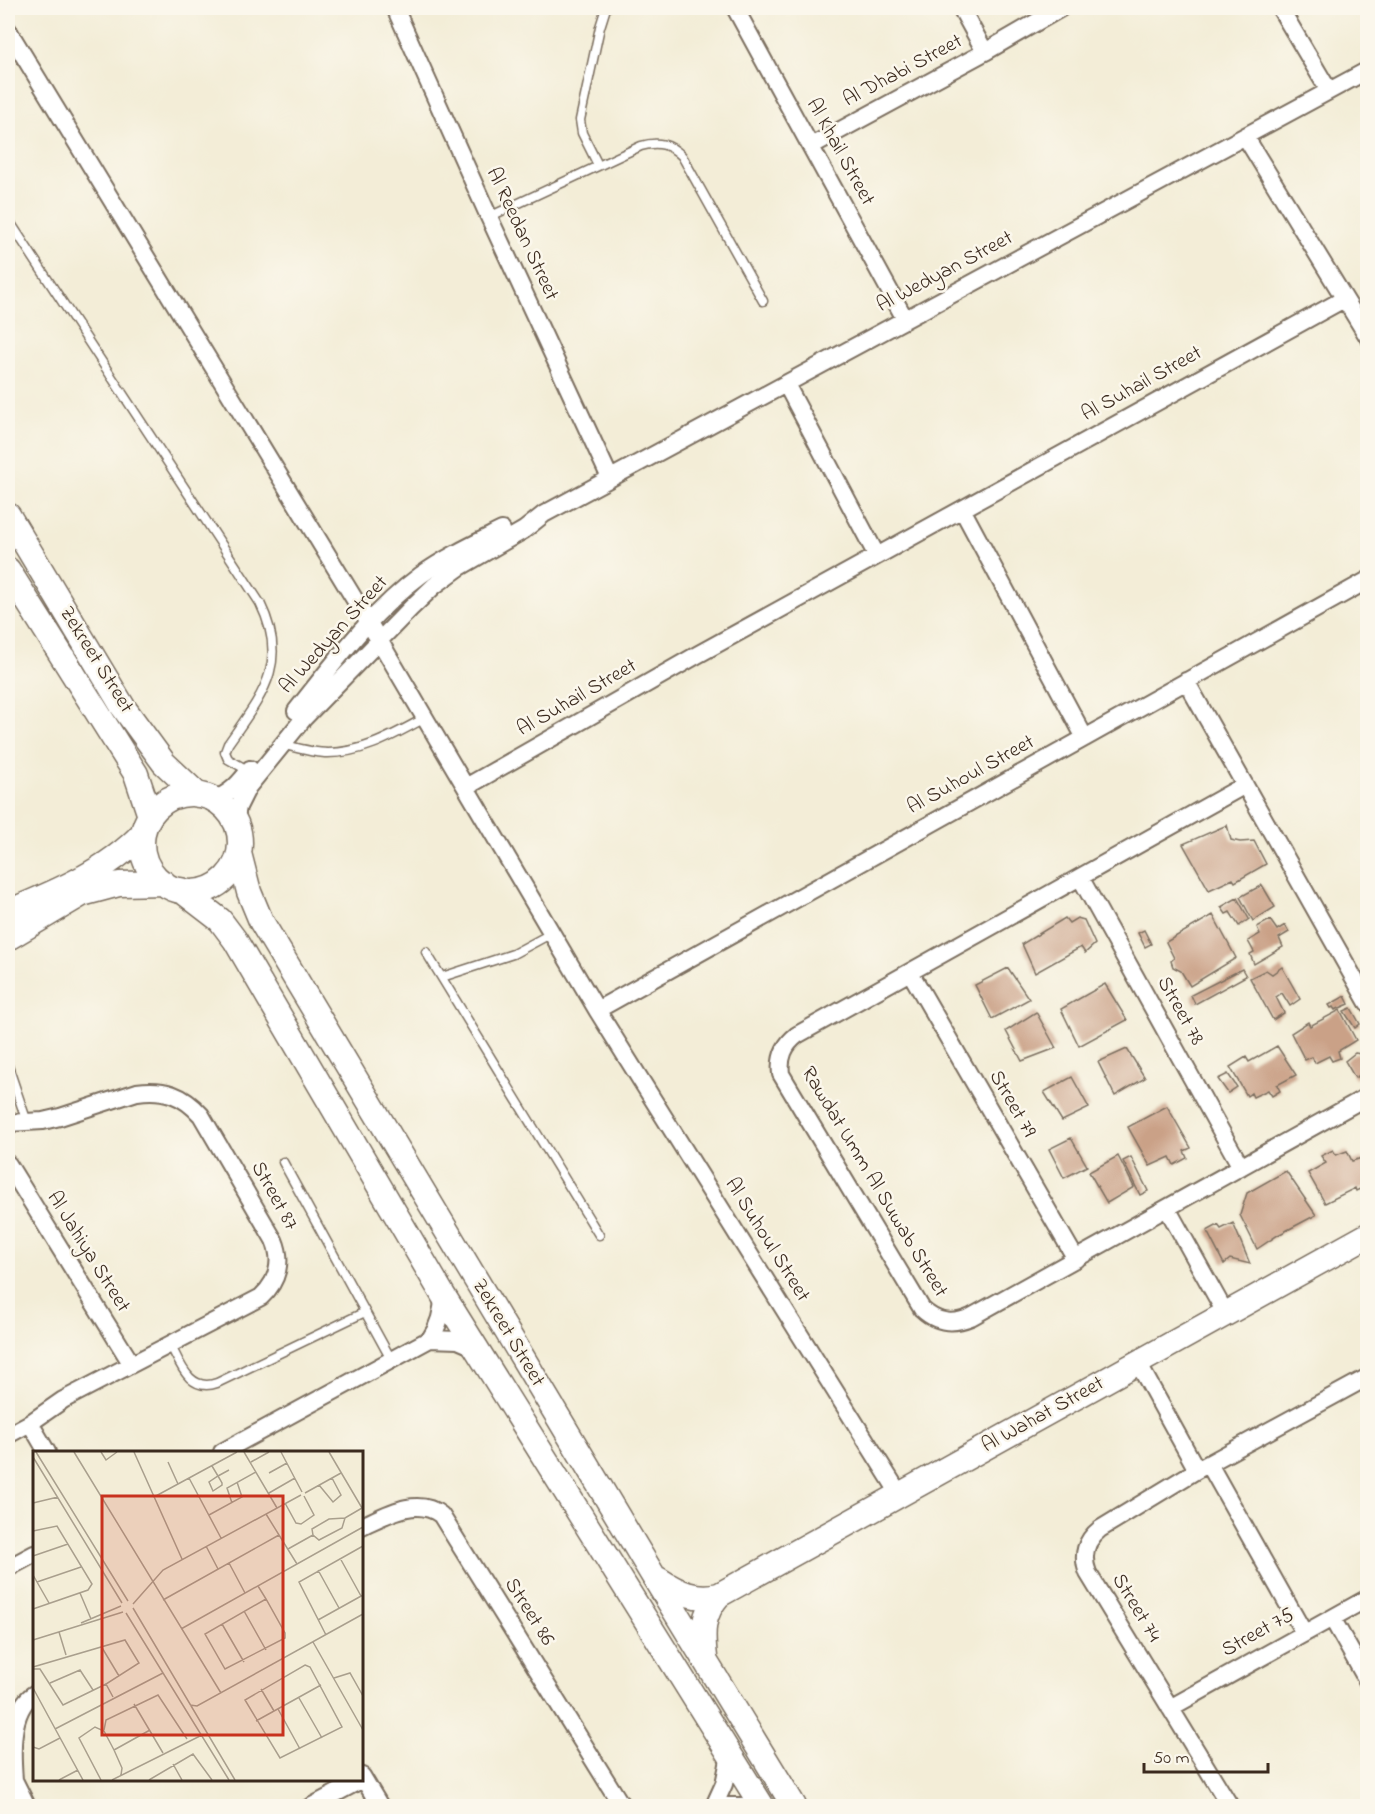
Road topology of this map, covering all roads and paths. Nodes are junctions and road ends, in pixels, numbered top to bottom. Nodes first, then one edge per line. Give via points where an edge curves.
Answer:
1 (606, 8) edge
2 (735, 8) edge
3 (961, 8) edge
4 (1061, 8) edge
5 (1280, 8) edge
6 (399, 9) edge
7 (8, 30) edge
8 (985, 52) junction
9 (1368, 70) edge
10 (1329, 91) junction
11 (1245, 136) junction
12 (811, 146) junction
13 (598, 165) junction
14 (489, 217) junction
15 (8, 219) edge
16 (1344, 299) junction
17 (763, 301) dead end
18 (905, 319) junction
19 (1368, 337) edge
20 (786, 384) junction
21 (610, 478) junction
22 (962, 509) junction
23 (544, 514) junction
24 (8, 515) edge
25 (877, 556) junction
26 (8, 570) edge
27 (1368, 580) edge
28 (369, 623) junction
29 (380, 642) junction
30 (1186, 681) junction
31 (425, 718) junction
32 (1085, 738) junction
33 (282, 744) junction
34 (249, 771) junction
35 (1245, 786) junction
36 (466, 787) junction
37 (205, 797) junction
38 (236, 822) junction
39 (147, 825) junction
40 (239, 853) junction
41 (1080, 878) junction
42 (173, 887) junction
43 (61, 896) junction
44 (8, 912) edge
45 (552, 933) junction
46 (8, 938) edge
47 (426, 952) dead end
48 (910, 972) junction
49 (442, 977) junction
50 (1368, 1003) edge
51 (597, 1010) junction
52 (8, 1066) edge
53 (1368, 1096) edge
54 (27, 1122) junction
55 (8, 1123) edge
56 (8, 1134) edge
57 (282, 1162) dead end
58 (8, 1164) edge
59 (1241, 1167) junction
60 (1167, 1208) junction
61 (599, 1235) dead end
62 (1368, 1235) edge
63 (1076, 1259) junction
64 (442, 1295) junction
65 (365, 1312) junction
66 (1226, 1314) junction
67 (430, 1340) junction
68 (170, 1344) junction
69 (474, 1347) junction
70 (392, 1360) junction
71 (131, 1363) junction
72 (1138, 1363) junction
73 (1368, 1377) edge
74 (30, 1423) junction
75 (8, 1435) edge
76 (46, 1451) edge
77 (224, 1451) edge
78 (1203, 1467) junction
79 (900, 1495) junction
80 (363, 1526) edge
81 (33, 1555) edge
82 (8, 1568) edge
83 (654, 1577) junction
84 (719, 1595) junction
85 (1368, 1598) edge
86 (1332, 1618) junction
87 (1304, 1633) junction
88 (705, 1658) junction
89 (1368, 1682) edge
90 (33, 1695) edge
91 (1170, 1708) junction
92 (730, 1755) junction
93 (10, 1778) edge
94 (363, 1779) edge
95 (355, 1781) edge
96 (27, 1806) edge
97 (312, 1806) edge
98 (380, 1806) edge
99 (622, 1806) edge
100 (715, 1806) edge
101 (742, 1806) edge
102 (762, 1806) edge
103 (794, 1806) edge
104 (1230, 1806) edge

1 - 13 lane via 580,120 582,134
2 - 12 street, Al Khail Street
3 - 8 street, Al Dhabi Street
4 - 8 street, Al Dhabi Street
5 - 10 street
6 - 14 street, Al Reedan Street
7 - 28 street
8 - 12 street, Al Dhabi Street
9 - 10 street, Al Wedyan Street
10 - 11 street, Al Wedyan Street
11 - 16 street
11 - 18 street, Al Wedyan Street
12 - 18 street, Al Khail Street
13 - 14 lane
13 - 17 lane via 650,143 676,149
14 - 21 street, Al Reedan Street
15 - 34 lane via 267,617 273,649 268,681 225,752 228,759
16 - 19 street
16 - 22 street, Al Suhail Street
18 - 20 street, Al Wedyan Street
20 - 21 street, Al Wedyan Street
20 - 25 street
21 - 23 street, Al Wedyan Street
22 - 25 street, Al Suhail Street
22 - 32 street
23 - 28 street, Al Wedyan Street via 510,526 434,567
23 - 29 street, Al Wedyan Street via 434,586
24 - 37 street, Zekreet Street via 123,706 164,763
25 - 36 street, Al Suhail Street
26 - 39 street, Zekreet Street via 136,774
27 - 30 street, Al Suhoul Street
28 - 29 street
28 - 34 street, Al Wedyan Street
29 - 31 street
29 - 33 street, Al Wedyan Street via 315,704
30 - 32 street, Al Suhoul Street
30 - 35 street
31 - 33 lane via 355,750 328,753
31 - 36 street
32 - 51 street, Al Suhoul Street
33 - 38 street, Al Wedyan Street via 248,787
34 - 37 street, Al Wedyan Street via 220,797
35 - 41 street, Rawdat Umm Al Suwab Street
35 - 50 street
36 - 45 street, Al Suhoul Street
37 - 38 street via 222,805
37 - 39 street via 176,796 158,808
38 - 40 street
39 - 42 street via 143,852 146,861 156,877
39 - 43 street via 132,846
40 - 42 street via 235,865 218,884 194,892
40 - 83 street, Zekreet Street via 261,921
41 - 48 street, Rawdat Umm Al Suwab Street
41 - 59 street, Street 78
42 - 43 street via 139,882
42 - 64 street, Zekreet Street via 215,916 235,940
43 - 44 street
43 - 46 street
45 - 49 lane via 513,954
45 - 51 street, Al Suhoul Street
47 - 49 lane
48 - 63 street, Street 79
48 - 63 street, Rawdat Umm Al Suwab Street via 790,1040 780,1065 784,1083 916,1300 930,1316 961,1321
49 - 61 lane
51 - 79 street, Al Suhoul Street
52 - 54 lane
53 - 59 street, Rawdat Umm Al Suwab Street
54 - 55 street, Street 87
54 - 56 street, Street 87
54 - 68 street, Street 87 via 60,1117 149,1090 183,1099 201,1115 274,1240 279,1266 273,1283 261,1296
57 - 65 lane
58 - 71 street, Al Jahiya Street
59 - 60 street, Rawdat Umm Al Suwab Street
60 - 63 street, Rawdat Umm Al Suwab Street
60 - 66 street
62 - 66 street, Al Wahat Street
64 - 67 street via 442,1314
64 - 69 street, Zekreet Street
65 - 68 lane via 212,1385 189,1378
65 - 70 lane
66 - 72 street, Al Wahat Street
67 - 69 street via 458,1340
67 - 70 street
68 - 71 street, Street 87
69 - 92 street, Zekreet Street
70 - 77 street
71 - 74 street, Street 87 via 56,1404
72 - 78 street
72 - 79 street, Al Wahat Street
73 - 78 street, Street 74
74 - 75 street, Street 87
74 - 76 street
78 - 87 street
78 - 91 street, Street 74 via 1100,1529 1089,1541 1084,1557 1088,1573
79 - 84 street, Al Wahat Street
80 - 99 street, Street 86 via 405,1508 425,1507 441,1515
81 - 82 street
83 - 84 street, Al Wahat Street via 686,1595
83 - 88 street, Zekreet Street
84 - 88 street via 708,1609 703,1626
85 - 86 street, Street 75
86 - 87 street, Street 75
86 - 89 street
87 - 91 street, Street 75
88 - 103 street, Zekreet Street
90 - 93 street via 22,1709 14,1732
91 - 104 street, Street 74
92 - 100 street
92 - 102 street, Zekreet Street
93 - 96 street
94 - 98 street
95 - 97 street
100 - 101 street

